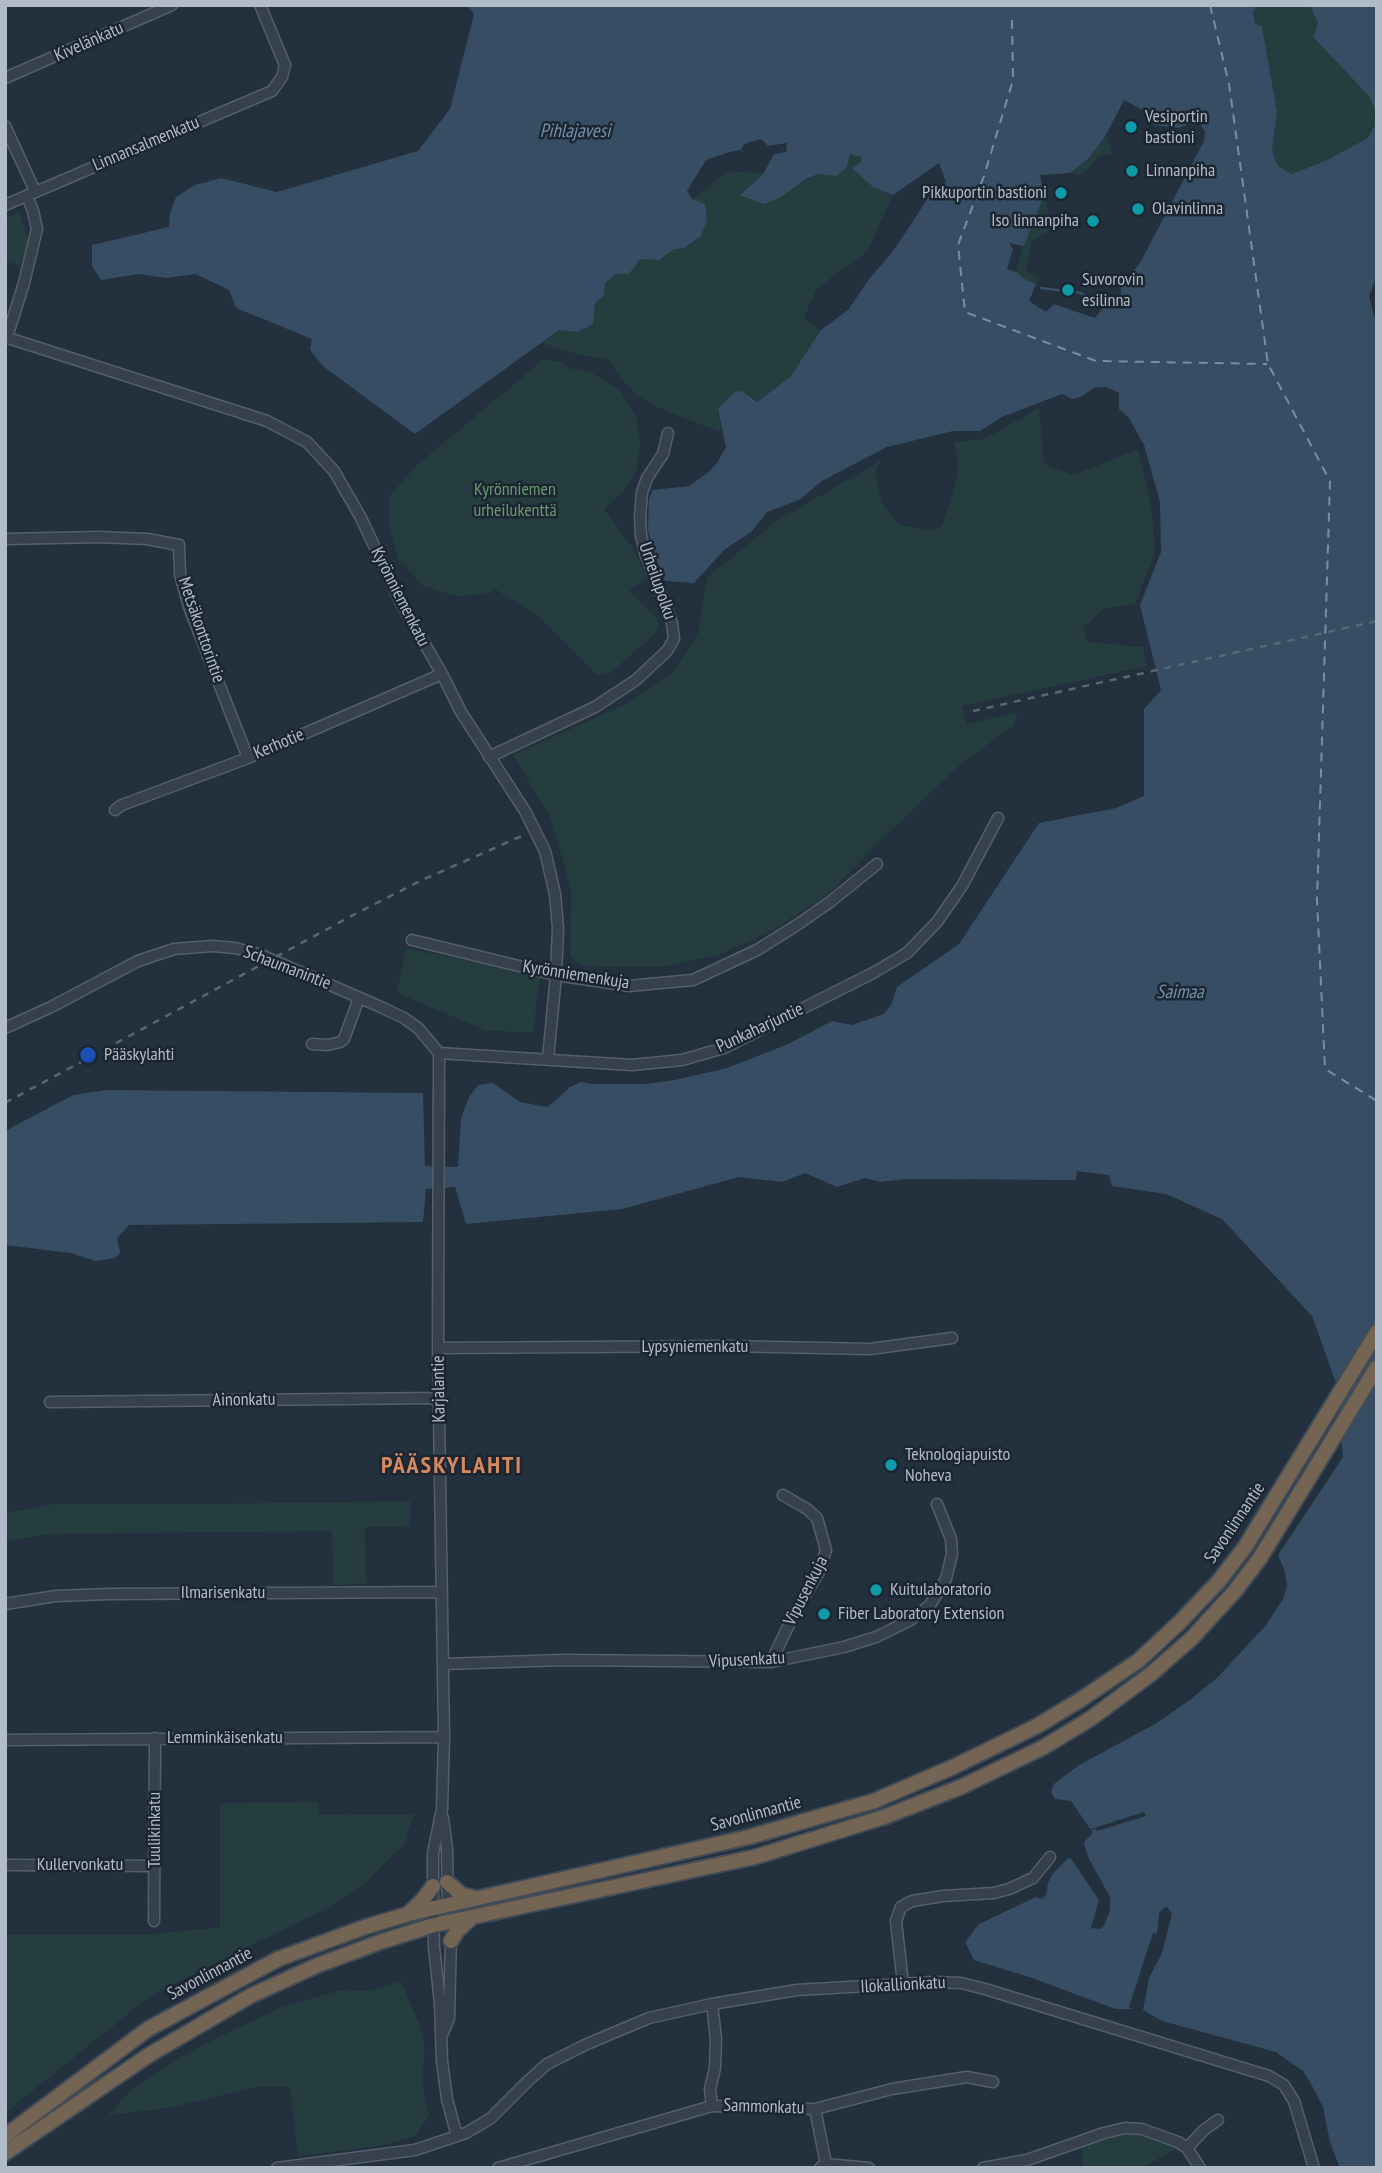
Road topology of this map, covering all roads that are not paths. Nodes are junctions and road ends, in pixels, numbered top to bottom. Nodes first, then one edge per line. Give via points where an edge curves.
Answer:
1 (172, 5) edge
2 (260, 5) edge
3 (5, 78) edge
4 (5, 126) edge
5 (31, 194) junction
6 (5, 205) edge
7 (6, 337) edge
8 (668, 433) dead end
9 (5, 538) edge
10 (442, 674) junction
11 (489, 757) junction
12 (248, 758) junction
13 (114, 810) dead end
14 (998, 818) dead end
15 (877, 864) dead end
16 (412, 940) dead end
17 (556, 975) junction
18 (359, 998) junction
19 (5, 1028) edge
20 (312, 1044) dead end
21 (439, 1053) junction
22 (548, 1059) junction
23 (1377, 1332) edge
24 (952, 1338) dead end
25 (438, 1348) junction
26 (1377, 1367) edge
27 (439, 1398) junction
28 (50, 1402) dead end
29 (783, 1495) dead end
30 (937, 1504) dead end
31 (442, 1592) junction
32 (5, 1604) edge
33 (771, 1662) junction
34 (443, 1664) junction
35 (444, 1737) junction
36 (155, 1738) junction
37 (5, 1741) edge
38 (442, 1809) junction
39 (1050, 1857) dead end
40 (5, 1865) edge
41 (155, 1866) junction
42 (440, 1884) junction
43 (478, 1899) junction
44 (448, 1905) junction
45 (433, 1908) junction
46 (408, 1914) junction
47 (472, 1917) junction
48 (154, 1921) dead end
49 (450, 1922) junction
50 (434, 1925) junction
51 (452, 1941) junction
52 (903, 1984) junction
53 (712, 2004) junction
54 (442, 2036) junction
55 (993, 2082) dead end
56 (712, 2106) junction
57 (815, 2109) junction
58 (1218, 2120) dead end
59 (5, 2136) edge
60 (457, 2136) junction
61 (1187, 2148) junction
62 (5, 2153) edge
63 (823, 2166) edge
64 (277, 2168) edge
65 (498, 2168) edge
66 (869, 2168) edge
67 (983, 2168) edge
68 (1200, 2168) edge
69 (1314, 2168) edge

1 - 3 street, Kivelänkatu
2 - 5 street, Linnansalmenkatu via 285,65 272,90
4 - 5 street
5 - 6 street, Linnansalmenkatu
5 - 7 street via 37,229
7 - 10 street, Kyrönniemenkatu via 267,421 307,442 345,488 402,605
8 - 11 street, Urheilupolku via 663,454 642,492 640,517 645,552 674,639 636,680 596,707
9 - 12 street, Metsäkonttorintie via 99,537 179,545 180,575 190,607
10 - 11 street, Kyrönniemenkatu
10 - 12 street, Kerhotie
11 - 17 street, Kyrönniemenkatu via 525,811 545,852 555,894
12 - 13 street, Kerhotie
14 - 22 street, Punkaharjuntie via 937,922 906,953 873,973 724,1048 681,1060 632,1065
15 - 17 street, Kyrönniemenkuja via 787,932 693,979 629,986
16 - 17 street, Kyrönniemenkuja
17 - 22 street, Kyrönniemenkatu
18 - 19 street, Schaumanintie via 259,954 212,946 187,948 138,961
18 - 20 street via 344,1039
18 - 21 street, Schaumanintie via 404,1018
21 - 22 street, Punkaharjuntie
21 - 25 street, Karjalantie
23 - 43 highway, Savonlinnantie via 1245,1547 1219,1581 1138,1661 1080,1700 953,1768 874,1801 749,1837
24 - 25 street, Lypsyniemenkatu via 870,1349
25 - 27 street, Karjalantie
26 - 47 highway via 1236,1591 1192,1639 1151,1674 1044,1747 884,1817 755,1857
27 - 28 street, Ainonkatu
27 - 31 street, Karjalantie
29 - 33 street, Vipusenkuja via 817,1518 826,1550
30 - 33 street, Vipusenkatu via 952,1554 946,1580 930,1605 876,1637
31 - 32 street, Ilmarisenkatu via 108,1594
31 - 34 street, Karjalantie
33 - 34 street, Vipusenkatu
34 - 35 street, Karjalantie
35 - 36 street, Lemminkäisenkatu
35 - 38 street, Karjalantie
36 - 37 street, Lemminkäisenkatu
36 - 41 street, Tuulikinkatu
38 - 42 street, Karjalantie via 447,1848
38 - 42 street, Karjalantie via 433,1853
39 - 52 street via 1033,1878 1009,1889 912,1901 901,1907 896,1922
40 - 41 street, Kullervonkatu
41 - 48 street, Tuulikinkatu
42 - 43 highway
42 - 44 street, Karjalantie
42 - 45 street, Karjalantie
42 - 46 highway
43 - 44 highway, Savonlinnantie
44 - 45 highway, Savonlinnantie
44 - 49 street, Karjalantie
45 - 46 highway, Savonlinnantie
45 - 50 street, Karjalantie
46 - 59 highway, Savonlinnantie via 278,1959 148,2029
47 - 49 highway
47 - 51 highway
49 - 50 highway
49 - 51 street, Karjalantie
50 - 54 street, Karjalantie
50 - 62 highway via 318,1965 250,1996 149,2055
51 - 54 street, Karjalantie via 449,2018
52 - 53 street, Ilokallionkatu via 797,1990
52 - 69 street, Ilokallionkatu via 961,1983 985,1989 1269,2076 1284,2085 1294,2101
53 - 56 street via 716,2039
53 - 60 street, Ilokallionkatu via 649,2018 567,2053 536,2073 484,2124
54 - 60 street, Karjalantie via 447,2099
55 - 57 street, Sammonkatu via 967,2077 892,2089
56 - 57 street, Sammonkatu
56 - 65 street, Sammonkatu
57 - 63 street
58 - 61 street
60 - 64 street, Ilokallionkatu via 415,2150
61 - 67 street via 1166,2136 1125,2128 1027,2161
61 - 68 street
63 - 66 street

